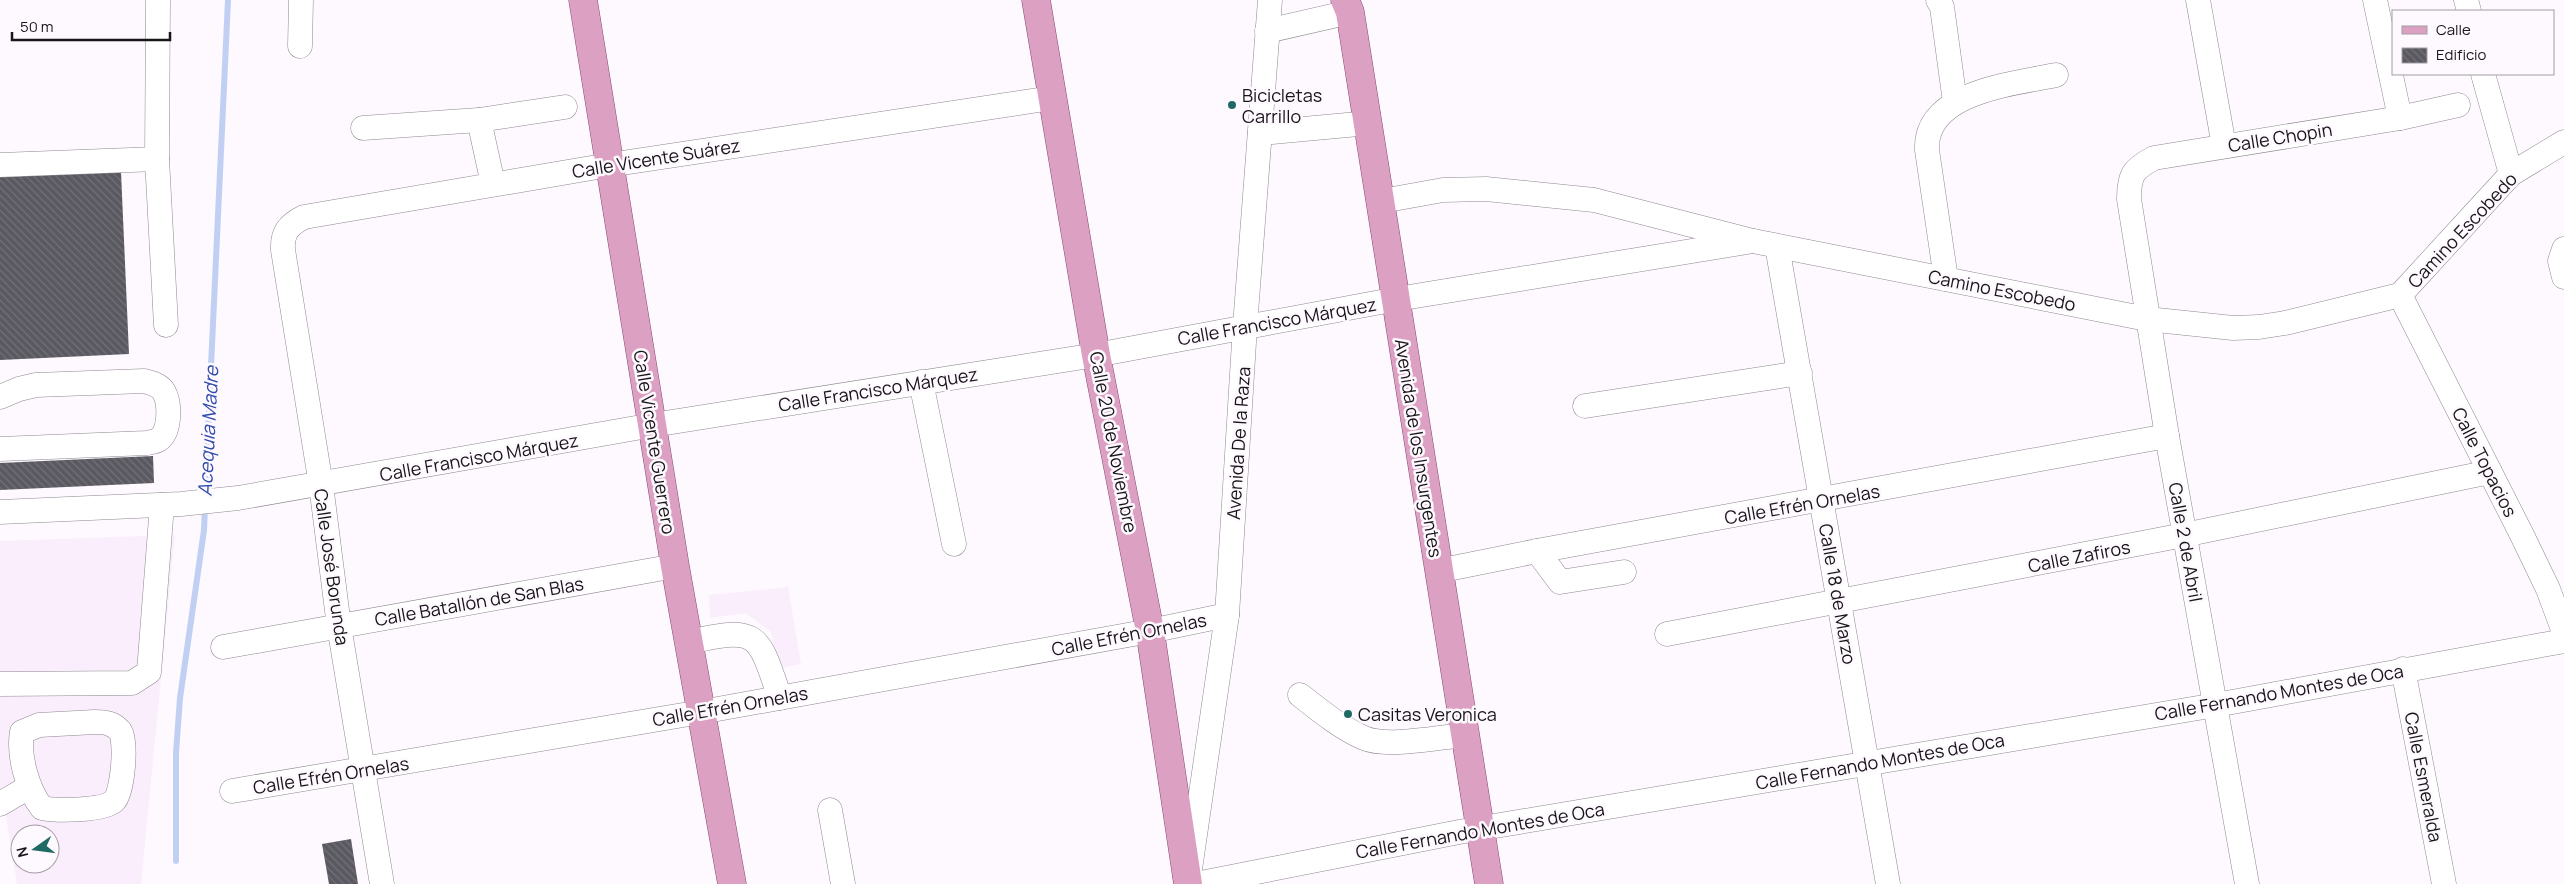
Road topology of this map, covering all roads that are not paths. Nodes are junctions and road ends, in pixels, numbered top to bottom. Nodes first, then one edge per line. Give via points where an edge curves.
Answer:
1 (158, 0) edge
2 (301, 0) edge
3 (583, 0) edge
4 (1036, 0) edge
5 (1270, 0) edge
6 (1938, 0) edge
7 (2198, 0) edge
8 (2375, 0) edge
9 (1349, 4) edge
10 (1267, 31) junction
11 (300, 46) dead end
12 (2056, 75) dead end
13 (2483, 75) edge
14 (1052, 98) junction
15 (1954, 102) junction
16 (2458, 105) dead end
17 (565, 106) dead end
18 (2400, 118) junction
19 (479, 120) junction
20 (1369, 123) junction
21 (363, 128) dead end
22 (1260, 133) junction
23 (2564, 142) edge
24 (2224, 146) junction
25 (157, 159) junction
26 (0, 165) edge
27 (609, 165) junction
28 (2511, 174) junction
29 (493, 184) junction
30 (2129, 199) joint
31 (1382, 201) junction
32 (1753, 241) junction
33 (1778, 246) junction
34 (2564, 249) edge
35 (283, 250) joint
36 (2564, 277) edge
37 (1946, 279) junction
38 (2400, 295) junction
39 (1397, 299) junction
40 (2147, 319) junction
41 (166, 325) dead end
42 (1245, 326) junction
43 (1096, 355) junction
44 (1800, 373) junction
45 (922, 382) junction
46 (0, 397) edge
47 (1585, 406) dead end
48 (653, 426) junction
49 (2167, 436) junction
50 (0, 448) edge
51 (2490, 472) junction
52 (321, 485) junction
53 (1822, 500) junction
54 (172, 504) junction
55 (0, 512) edge
56 (2184, 535) junction
57 (954, 544) dead end
58 (1537, 551) junction
59 (675, 566) junction
60 (1438, 571) junction
61 (1624, 572) dead end
62 (1839, 602) junction
63 (1227, 615) junction
64 (338, 626) junction
65 (1150, 631) junction
66 (2564, 632) edge
67 (1667, 634) dead end
68 (2564, 641) edge
69 (688, 642) junction
70 (223, 647) dead end
71 (2403, 669) junction
72 (0, 684) edge
73 (1300, 695) dead end
74 (780, 698) junction
75 (2216, 705) junction
76 (701, 712) junction
77 (1465, 735) junction
78 (1867, 763) junction
79 (362, 770) junction
80 (29, 787) junction
81 (232, 791) dead end
82 (0, 804) edge
83 (830, 810) dead end
84 (1480, 829) junction
85 (382, 884) edge
86 (732, 884) edge
87 (843, 884) edge
88 (1188, 884) edge
89 (1196, 884) edge
90 (1489, 884) edge
91 (1888, 884) edge
92 (2247, 884) edge
93 (2444, 884) edge

1 - 25 street
2 - 11 street
3 - 27 main road, Calle Vicente Guerrero
4 - 14 main road, Calle 20 de Noviembre
5 - 10 street, Avenida De la Raza
6 - 15 street via 1942,7
7 - 24 street
8 - 18 street
9 - 10 street
9 - 20 main road, Avenida de los Insurgentes
10 - 22 street, Avenida De la Raza
12 - 15 street via 1986,90
13 - 28 street
14 - 27 street, Calle Vicente Suárez
14 - 43 main road, Calle 20 de Noviembre
15 - 37 street via 1937,118 1926,138
16 - 18 street, Calle Chopin
17 - 19 street
18 - 24 street, Calle Chopin
19 - 21 street
19 - 29 street
20 - 22 street
20 - 31 main road, Avenida de los Insurgentes
22 - 42 street, Avenida De la Raza
23 - 28 street, Camino Escobedo
24 - 30 street, Calle Chopin via 2154,158 2142,164 2129,183
25 - 26 street
25 - 41 street
27 - 29 street, Calle Vicente Suárez
27 - 48 main road, Calle Vicente Guerrero
28 - 38 street, Camino Escobedo
29 - 35 street, Calle Vicente Suárez via 304,218 286,231
30 - 40 street, Calle 2 de Abril
31 - 32 street, Camino Escobedo via 1443,190 1486,189 1594,200
31 - 39 main road, Avenida de los Insurgentes
32 - 33 street, Camino Escobedo
32 - 39 street, Calle Francisco Márquez
33 - 37 street, Camino Escobedo
33 - 44 street, Calle 18 de Marzo
34 - 36 street via 2560,261
35 - 52 street, Calle José Borunda
37 - 40 street, Camino Escobedo
38 - 40 street, Camino Escobedo via 2259,327 2233,328
38 - 51 street, Calle Topacios
39 - 42 street, Calle Francisco Márquez
39 - 60 main road, Avenida de los Insurgentes
40 - 49 street, Calle 2 de Abril
42 - 43 street, Calle Francisco Márquez
42 - 63 street, Avenida De la Raza
43 - 45 street, Calle Francisco Márquez
43 - 65 main road, Calle 20 de Noviembre
44 - 47 street
44 - 53 street, Calle 18 de Marzo
45 - 48 street, Calle Francisco Márquez
45 - 57 street
46 - 50 street via 36,385 144,381 156,384 163,391 167,401 167,427 159,440 147,443
48 - 52 street, Calle Francisco Márquez
48 - 59 main road, Calle Vicente Guerrero
49 - 53 street, Calle Efrén Ornelas
49 - 56 street, Calle 2 de Abril
51 - 56 street, Calle Zafiros
51 - 66 street, Calle Topacios via 2548,589
52 - 54 street, Calle Francisco Márquez
52 - 64 street, Calle José Borunda
53 - 58 street, Calle Efrén Ornelas
53 - 62 street, Calle 18 de Marzo
54 - 55 street, Calle Francisco Márquez
54 - 72 street via 149,672 132,682
56 - 62 street, Calle Zafiros
56 - 75 street, Calle 2 de Abril
58 - 60 street, Calle Efrén Ornelas
58 - 61 street via 1560,582
59 - 64 street, Calle Batallón de San Blas
59 - 69 main road, Calle Vicente Guerrero
60 - 77 main road, Avenida de los Insurgentes
62 - 67 street, Calle Zafiros
62 - 78 street, Calle 18 de Marzo
63 - 65 street, Calle Efrén Ornelas
63 - 88 street, Avenida De la Raza
64 - 70 street, Calle Batallón de San Blas
64 - 79 street, Calle José Borunda
65 - 74 street, Calle Efrén Ornelas
65 - 88 main road, Calle 20 de Noviembre
68 - 71 street, Calle Fernando Montes de Oca
69 - 74 street via 728,633 752,637 764,651
69 - 76 main road, Calle Vicente Guerrero
71 - 75 street, Calle Fernando Montes de Oca
71 - 93 street, Calle Esmeralda
73 - 77 street via 1366,739 1400,742
74 - 76 street, Calle Efrén Ornelas
75 - 78 street, Calle Fernando Montes de Oca
75 - 92 street, Calle 2 de Abril
76 - 79 street, Calle Efrén Ornelas
76 - 86 main road, Calle Vicente Guerrero
77 - 84 main road, Avenida de los Insurgentes
78 - 84 street, Calle Fernando Montes de Oca
78 - 91 street, Calle 18 de Marzo
79 - 81 street, Calle Efrén Ornelas
79 - 85 street, Calle José Borunda
80 - 80 street via 20,742 22,732 28,728 106,722 121,732 122,784 112,803 101,807 42,808
80 - 82 street
83 - 87 street
84 - 89 street, Calle Fernando Montes de Oca
84 - 90 main road, Avenida de los Insurgentes

